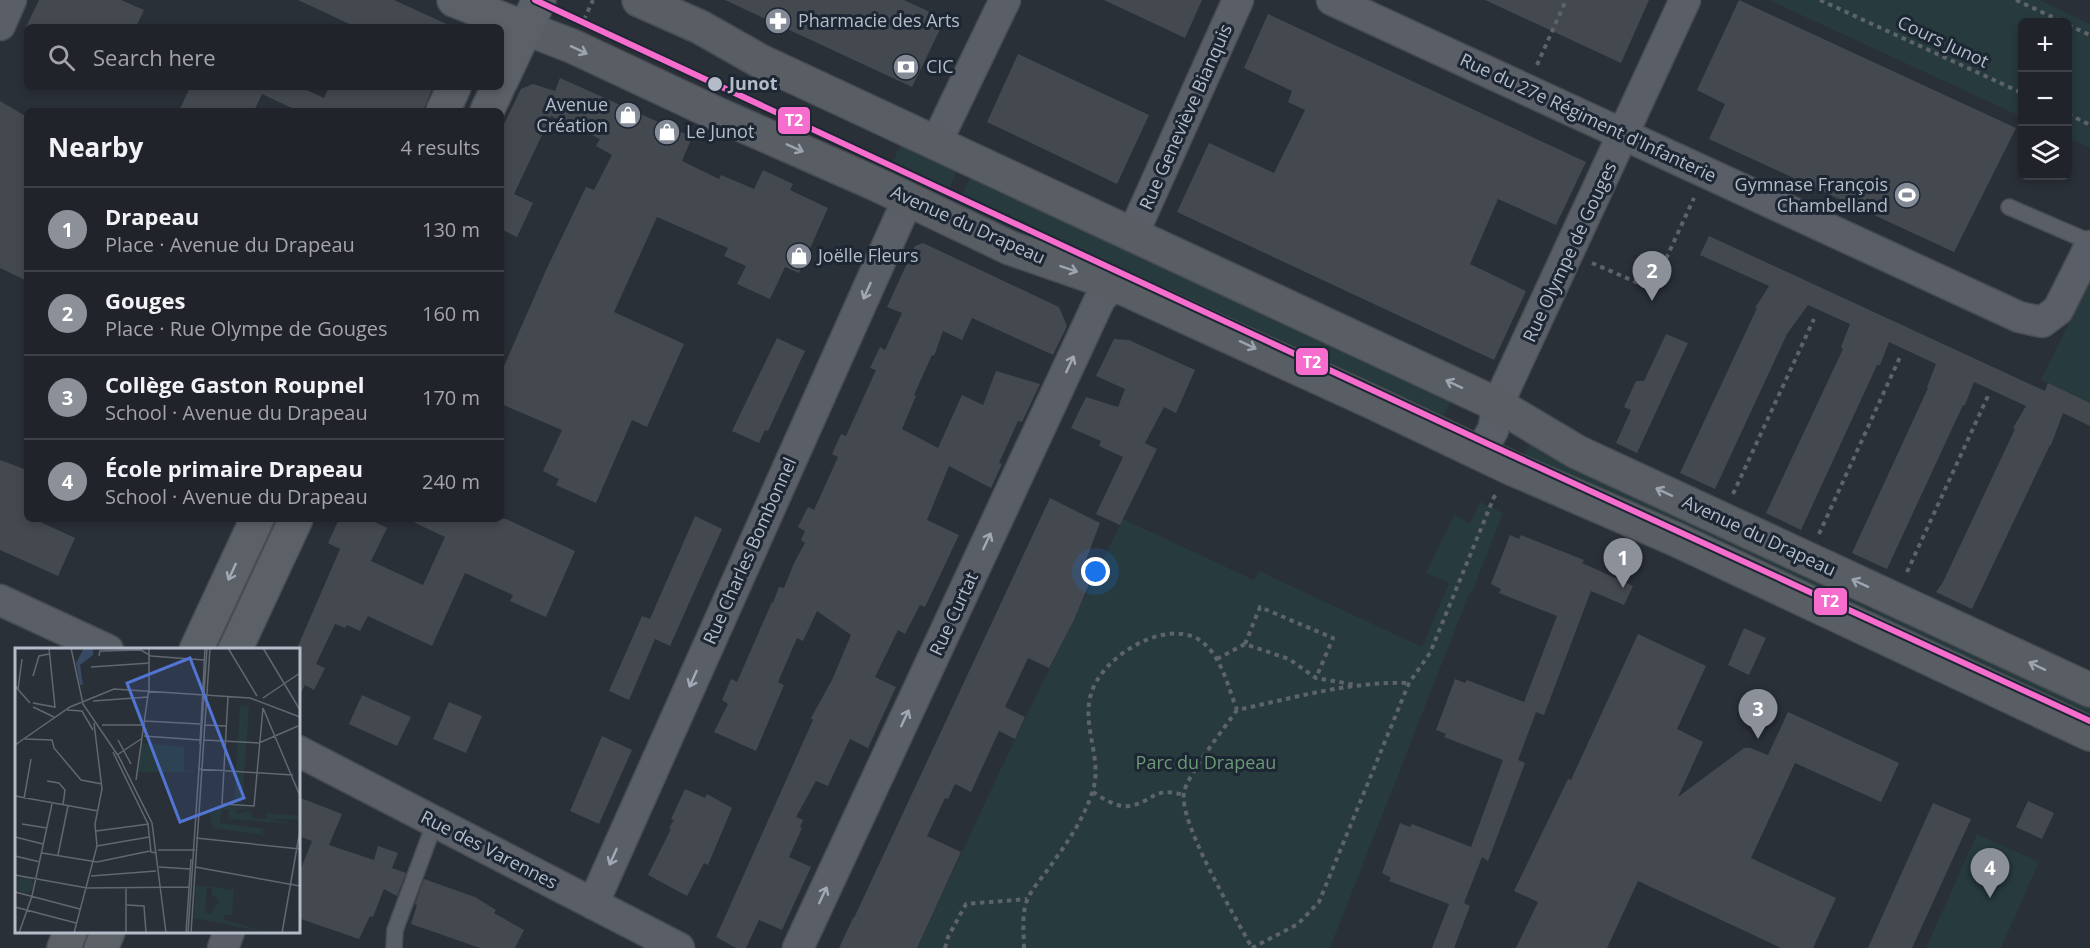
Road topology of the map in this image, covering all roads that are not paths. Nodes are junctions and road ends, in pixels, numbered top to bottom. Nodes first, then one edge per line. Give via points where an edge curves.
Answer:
1 (11, 0) edge
2 (454, 0) edge
3 (639, 0) edge
4 (1005, 0) edge
5 (1238, 0) edge
6 (1332, 0) edge
7 (1685, 0) edge
8 (487, 14) edge
9 (532, 14) edge
10 (0, 24) edge
11 (504, 75) edge
12 (453, 90) edge
13 (497, 90) edge
14 (444, 108) edge
15 (488, 108) edge
16 (1625, 134) junction
17 (936, 143) junction
18 (908, 199) junction
19 (2009, 207) dead end
20 (1133, 234) junction
21 (2090, 244) edge
22 (1114, 284) junction
23 (1498, 405) junction
24 (1480, 452) junction
25 (256, 522) edge
26 (295, 522) edge
27 (0, 600) edge
28 (104, 648) edge
29 (197, 648) edge
30 (236, 648) edge
31 (2090, 690) edge
32 (2090, 734) edge
33 (300, 752) edge
34 (435, 822) junction
35 (593, 904) junction
36 (70, 933) edge
37 (108, 933) edge
38 (229, 933) edge
39 (634, 938) edge
40 (64, 948) edge
41 (101, 948) edge
42 (223, 948) edge
43 (394, 948) edge
44 (679, 948) edge
45 (798, 948) edge

1 - 10 street
2 - 8 main road, Avenue du Drapeau
3 - 17 main road, Avenue du Drapeau
4 - 17 street
5 - 20 street, Rue Geneviève Bianquis
6 - 16 street, Rue du 27e Régiment d'Infanterie
7 - 16 street, Rue Olympe de Gouges
8 - 9 main road, Avenue du Drapeau
9 - 11 main road
9 -> 18 main road, Avenue du Drapeau via 572,46
12 - 14 main road
13 - 15 main road
16 - 21 street, Rue du 27e Régiment d'Infanterie via 2019,317 2042,322 2058,310
16 - 23 street, Rue Olympe de Gouges
17 - 20 main road, Avenue du Drapeau
18 -> 22 main road, Avenue du Drapeau via 1010,248
18 -> 35 street, Rue Charles Bombonnel
19 - 21 lane
23 -> 20 main road, Avenue du Drapeau
22 -> 24 main road, Avenue du Drapeau
45 -> 22 street, Rue Curtat via 1092,315
23 - 24 street via 1493,430
31 -> 23 main road, Avenue du Drapeau via 1577,452
24 - 32 main road, Avenue du Drapeau
25 -> 29 main road
26 - 30 main road
27 - 28 street
33 - 34 street, Rue des Varennes
34 - 35 street, Rue des Varennes
34 - 43 lane via 395,930
35 - 39 street, Rue des Varennes
36 - 40 main road
37 - 41 main road
38 - 42 street
39 - 44 street, Rue des Varennes

